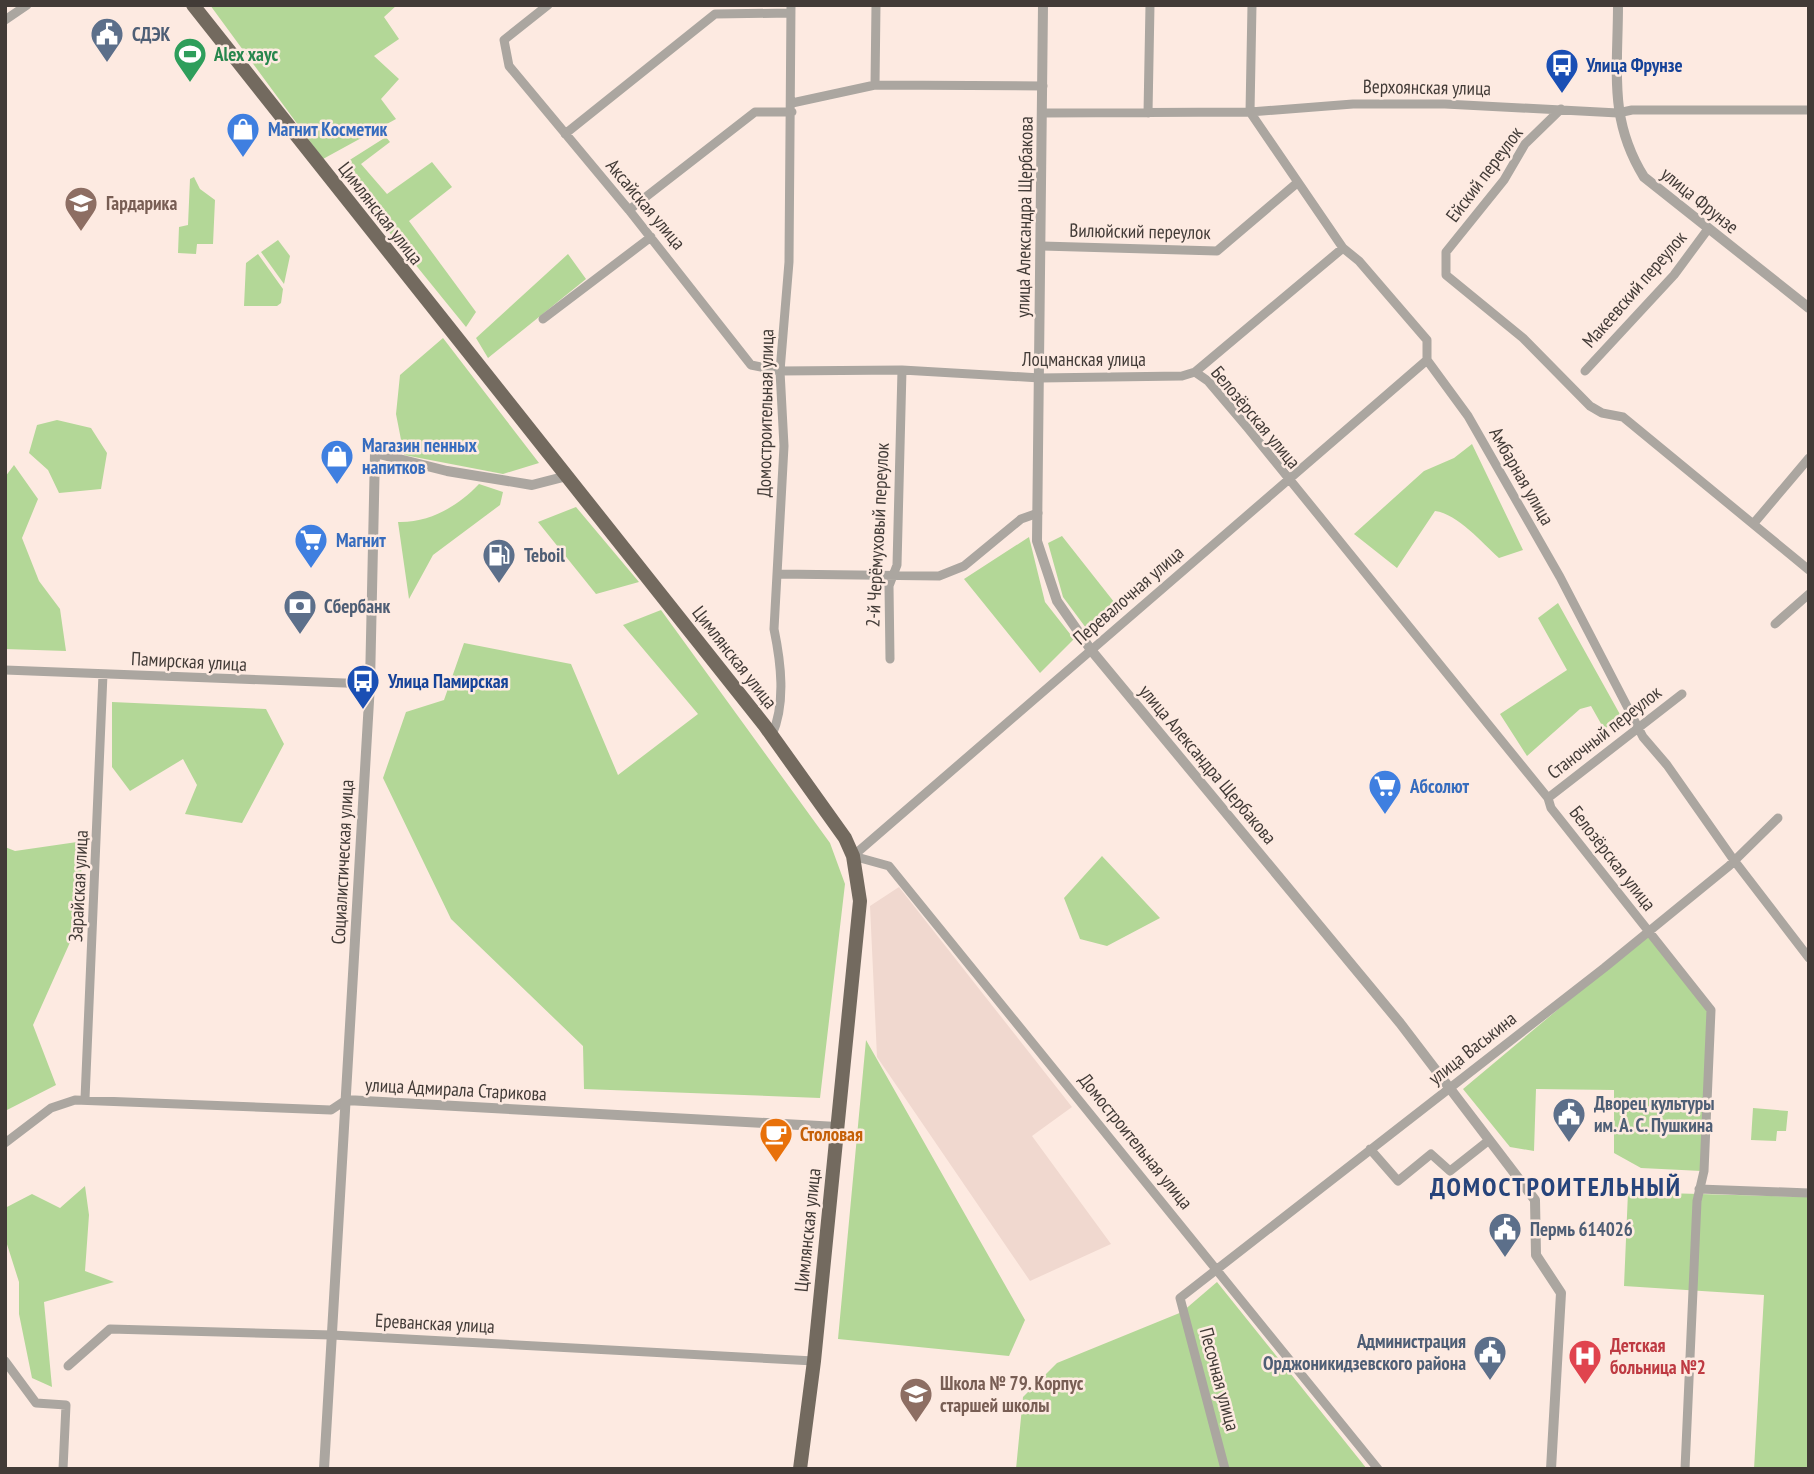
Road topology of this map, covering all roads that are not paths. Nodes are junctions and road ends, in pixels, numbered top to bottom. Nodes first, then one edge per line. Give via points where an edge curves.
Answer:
1 (27, 5) edge
2 (193, 5) edge
3 (548, 5) edge
4 (876, 5) edge
5 (1043, 5) edge
6 (1150, 5) edge
7 (1252, 5) edge
8 (1618, 5) edge
9 (791, 9) edge
10 (5, 20) edge
11 (875, 85) junction
12 (1043, 86) junction
13 (792, 108) junction
14 (1561, 108) junction
15 (1809, 110) edge
16 (1250, 112) junction
17 (1044, 113) junction
18 (1148, 113) junction
19 (1618, 113) junction
20 (565, 134) junction
21 (1297, 183) junction
22 (629, 210) junction
23 (1708, 229) junction
24 (651, 237) junction
25 (1042, 246) junction
26 (1343, 248) junction
27 (1809, 308) edge
28 (544, 319) dead end
29 (1427, 360) junction
30 (902, 370) junction
31 (780, 371) junction
32 (1585, 371) dead end
33 (1195, 372) junction
34 (1040, 378) junction
35 (1809, 458) edge
36 (567, 476) junction
37 (1287, 481) junction
38 (1038, 513) junction
39 (1754, 523) junction
40 (1809, 570) edge
41 (894, 573) junction
42 (777, 574) junction
43 (1809, 594) edge
44 (1775, 624) dead end
45 (1091, 650) junction
46 (890, 659) dead end
47 (5, 670) edge
48 (342, 673) dead end
49 (103, 674) junction
50 (342, 684) junction
51 (370, 684) junction
52 (1682, 694) dead end
53 (1639, 727) junction
54 (772, 735) junction
55 (1548, 798) junction
56 (1778, 818) dead end
57 (853, 856) junction
58 (1733, 859) junction
59 (1649, 931) junction
60 (1809, 958) edge
61 (1448, 1089) junction
62 (85, 1099) junction
63 (345, 1100) junction
64 (837, 1127) junction
65 (1488, 1141) junction
66 (5, 1143) edge
67 (1370, 1149) junction
68 (1699, 1189) junction
69 (1809, 1193) edge
70 (1218, 1268) junction
71 (1180, 1298) joint
72 (332, 1335) junction
73 (5, 1361) edge
74 (814, 1361) junction
75 (68, 1366) dead end
76 (63, 1469) edge
77 (324, 1469) edge
78 (800, 1469) edge
79 (1225, 1469) edge
80 (1378, 1469) edge
81 (1551, 1469) edge
82 (1685, 1469) edge

1 - 10 street
2 - 36 main road, Цимлянская улица
3 - 20 street, Аксайская улица via 504,40 509,66
4 - 11 street
5 - 12 street, улица Александра Щербакова
6 - 18 street
7 - 16 street
8 - 19 street, улица Фрунзе
9 - 13 street, Домостроительная улица
9 - 20 street via 715,14
11 - 12 street
11 - 13 street
12 - 17 street, улица Александра Щербакова
13 - 22 street via 755,112
13 - 31 street, Домостроительная улица via 789,262
14 - 16 street, Верхоянская улица via 1353,104
14 - 19 street, Верхоянская улица
14 - 39 street, Ейский переулок via 1525,144 1504,180 1446,252 1446,275 1523,338 1590,406 1623,418
15 - 19 street, Верхоянская улица
16 - 18 street, Верхоянская улица
16 - 21 street, Амбарная улица
17 - 18 street, Верхоянская улица
17 - 25 street, улица Александра Щербакова
19 - 23 street, улица Фрунзе via 1627,150 1644,177
20 - 22 street, Аксайская улица
21 - 25 street, Вилюйский переулок via 1217,251
21 - 26 street, Амбарная улица
22 - 24 street, Аксайская улица
23 - 27 street, улица Фрунзе
23 - 32 street, Макеевский переулок via 1674,275
24 - 28 street
24 - 31 street, Аксайская улица via 751,365
25 - 34 street, улица Александра Щербакова
26 - 29 street, Амбарная улица via 1427,341
26 - 33 street
29 - 37 street, Перевалочная улица
29 - 53 street, Амбарная улица via 1468,416
30 - 31 street, Лоцманская улица
30 - 34 street, Лоцманская улица
30 - 41 street, 2-й Черёмуховый переулок
31 - 42 street, Домостроительная улица via 784,446
33 - 34 street, Лоцманская улица
33 - 37 street, Белозёрская улица via 1208,381
34 - 38 street, улица Александра Щербакова
35 - 39 street
36 - 51 street, Социалистическая улица via 531,485 375,453
36 - 54 main road, Цимлянская улица
37 - 45 street, Перевалочная улица
37 - 55 street, Белозёрская улица
38 - 41 street via 1021,519 964,566 939,576
38 - 45 street, улица Александра Щербакова via 1037,541 1057,601
39 - 40 street
41 - 42 street
41 - 46 street, 2-й Черёмуховый переулок via 889,586
42 - 54 street, Домостроительная улица via 774,629 780,659 779,718
43 - 44 street
45 - 57 street, Перевалочная улица
45 - 61 street, улица Александра Щербакова via 1392,1014
47 - 49 street, Памирская улица
48 - 50 street
49 - 50 street, Памирская улица
49 - 62 street, Зарайская улица
50 - 51 street, Памирская улица
51 - 63 street, Социалистическая улица
52 - 53 street, Станочный переулок
53 - 55 street, Станочный переулок
53 - 58 street, Амбарная улица
54 - 57 main road, Цимлянская улица via 836,821
55 - 59 street, Белозёрская улица
56 - 58 street, улица Васькина
57 - 64 main road, Цимлянская улица via 860,901
57 - 70 street, Домостроительная улица via 889,866
58 - 59 street, улица Васькина
58 - 60 street, Амбарная улица
59 - 61 street, улица Васькина
59 - 68 street, Белозёрская улица via 1711,1010 1704,1171
61 - 65 street, улица Александра Щербакова
61 - 67 street, улица Васькина
62 - 63 street, улица Адмирала Старикова via 331,1110
62 - 66 street, улица Адмирала Старикова via 51,1108
63 - 64 street, улица Адмирала Старикова
63 - 72 street, Социалистическая улица
64 - 74 main road, Цимлянская улица
65 - 67 street via 1450,1171 1431,1154 1398,1181
65 - 81 street, улица Александра Щербакова via 1535,1200 1536,1255 1561,1293
67 - 70 street, улица Васькина
68 - 69 street
68 - 82 street, Белозёрская улица
70 - 71 street, улица Васькина
70 - 80 street, Домостроительная улица
71 - 79 street, Песочная улица
72 - 74 street, Ереванская улица
72 - 75 street, Ереванская улица via 110,1329
72 - 77 street, Социалистическая улица
73 - 76 street via 36,1403 66,1405
74 - 78 main road, Цимлянская улица

